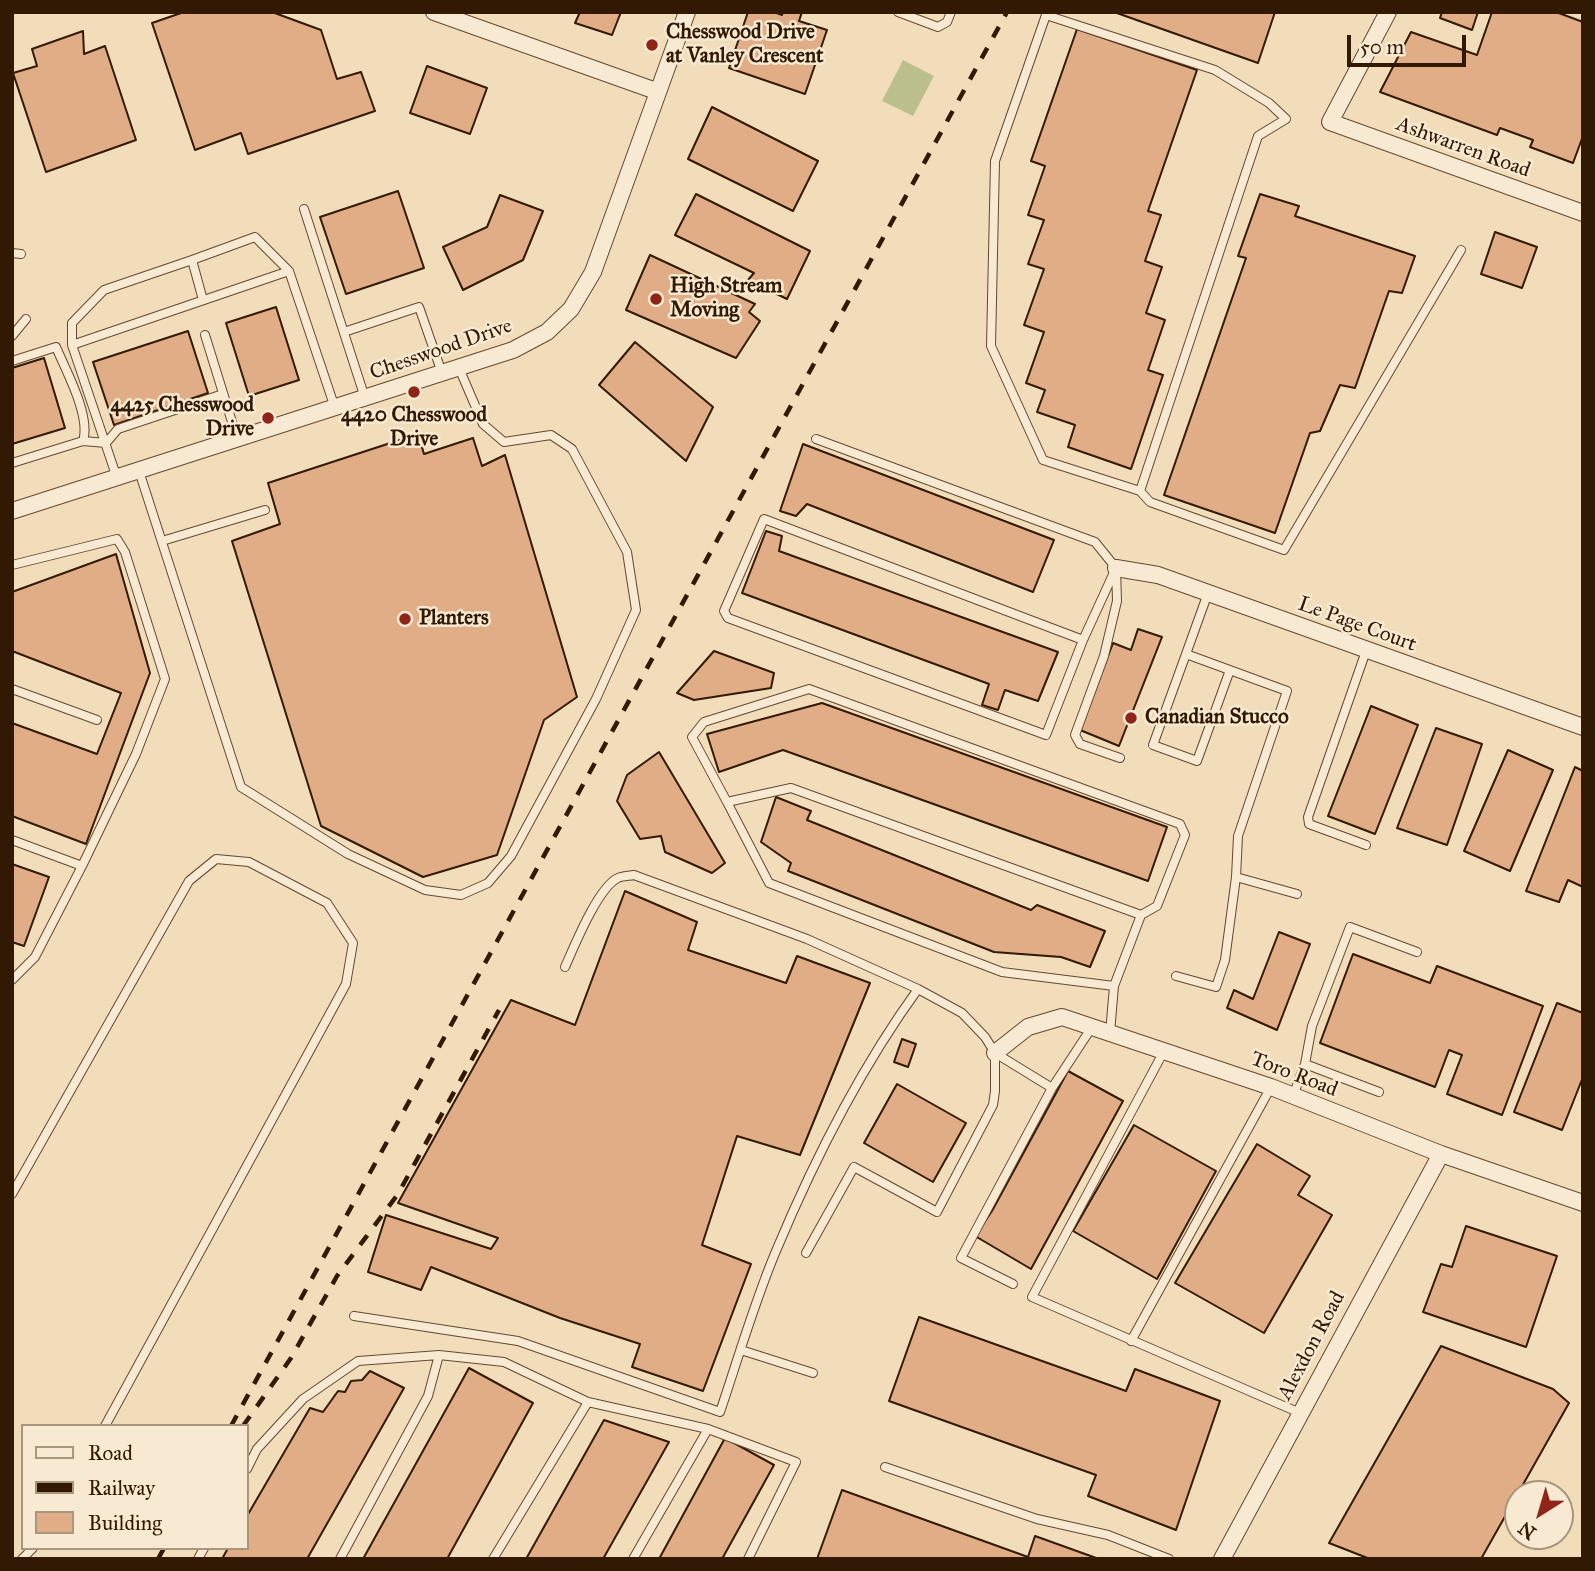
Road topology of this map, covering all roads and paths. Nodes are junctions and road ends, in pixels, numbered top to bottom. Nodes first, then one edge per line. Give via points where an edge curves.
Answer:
1 (434, 12) edge
2 (687, 12) edge
3 (898, 12) edge
4 (951, 12) edge
5 (1388, 12) edge
6 (656, 91) junction
7 (304, 209) dead end
8 (1583, 213) edge
9 (1461, 250) dead end
10 (192, 260) junction
11 (289, 271) junction
12 (203, 300) junction
13 (26, 319) dead end
14 (344, 332) junction
15 (205, 334) dead end
16 (12, 336) edge
17 (72, 345) junction
18 (12, 361) edge
19 (459, 368) junction
20 (442, 373) junction
21 (223, 394) junction
22 (365, 398) junction
23 (335, 408) junction
24 (237, 438) junction
25 (816, 439) dead end
26 (83, 441) junction
27 (106, 443) junction
28 (12, 463) edge
29 (139, 471) junction
30 (117, 478) junction
31 (1140, 491) junction
32 (265, 510) dead end
33 (12, 511) edge
34 (162, 541) junction
35 (12, 565) edge
36 (1115, 568) junction
37 (1208, 593) junction
38 (1083, 640) junction
39 (1366, 651) junction
40 (1186, 654) junction
41 (1230, 670) junction
42 (12, 689) edge
43 (97, 720) dead end
44 (1583, 727) edge
45 (1120, 758) dead end
46 (727, 802) junction
47 (12, 840) edge
48 (1366, 845) dead end
49 (82, 866) junction
50 (1237, 877) junction
51 (1297, 894) dead end
52 (1141, 915) junction
53 (1417, 952) dead end
54 (565, 968) dead end
55 (1176, 976) dead end
56 (12, 981) edge
57 (1114, 986) junction
58 (918, 989) junction
59 (1092, 1027) junction
60 (1110, 1033) junction
61 (1164, 1051) junction
62 (995, 1054) junction
63 (1305, 1064) junction
64 (1271, 1087) junction
65 (1052, 1088) junction
66 (1379, 1092) dead end
67 (1293, 1096) junction
68 (1441, 1154) junction
69 (12, 1194) edge
70 (1583, 1203) edge
71 (806, 1253) dead end
72 (1013, 1284) dead end
73 (354, 1316) dead end
74 (1131, 1341) junction
75 (741, 1350) junction
76 (439, 1354) junction
77 (813, 1373) dead end
78 (588, 1402) junction
79 (1300, 1413) junction
80 (106, 1424) edge
81 (708, 1429) junction
82 (248, 1467) edge
83 (885, 1467) dead end
84 (340, 1559) edge
85 (493, 1559) edge
86 (633, 1559) edge
87 (748, 1559) edge
88 (1169, 1559) edge
89 (1222, 1559) edge

1 - 6 street
2 - 6 street, Chesswood Drive
3 - 4 lane via 938,27 947,22
5 - 8 street, Ashwarren Road via 1330,122
6 - 19 street, Chesswood Drive via 593,272 571,309 547,332 513,350
7 - 14 lane
9 - 31 lane via 1284,550 1150,502
10 - 11 lane via 255,237
10 - 12 lane
10 - 17 lane via 104,290 72,323
11 - 12 lane
11 - 23 lane
12 - 17 lane
13 - 16 lane
14 - 20 lane via 419,307
14 - 22 lane
15 - 21 lane
17 - 27 lane
18 - 26 lane via 56,347 82,412
19 - 20 street, Chesswood Drive
19 - 34 lane via 483,424 504,442 551,435 572,449 627,552 635,610 583,723 511,856 488,883 461,895 425,890 348,854 241,787
20 - 22 street, Chesswood Drive
21 - 24 lane
21 - 27 lane via 118,429
22 - 23 street, Chesswood Drive
23 - 24 street, Chesswood Drive
24 - 29 street, Chesswood Drive
25 - 36 lane via 1095,542
26 - 27 lane
26 - 28 lane
27 - 30 lane
29 - 30 street, Chesswood Drive
29 - 34 lane
30 - 33 street, Chesswood Drive
31 - 31 lane via 1258,136 1286,119 1269,103 1215,70 1046,15 995,161 990,346 1043,460
32 - 34 lane
35 - 49 lane via 117,539 165,679 136,754
36 - 37 street, Le Page Court via 1158,575
36 - 38 lane
36 - 45 lane via 1117,601 1104,656 1075,734 1080,744
37 - 39 street, Le Page Court
37 - 40 lane
38 - 38 lane via 1046,735 728,618 724,611 764,519
39 - 44 street, Le Page Court
39 - 48 lane via 1308,817 1309,824
40 - 41 lane
40 - 41 lane via 1153,744 1197,761
41 - 50 lane via 1287,691 1238,836
42 - 43 lane
46 - 52 lane via 791,788
46 - 52 lane via 692,737 704,722 808,690 1180,824 1185,835 1157,906
46 - 57 lane via 769,883 1002,972
47 - 49 lane
49 - 56 lane via 35,957
50 - 51 lane
50 - 55 lane via 1225,961 1216,987
52 - 57 lane
53 - 63 lane via 1350,927 1312,1026
54 - 58 lane via 606,887 618,878 634,876 807,939
57 - 60 lane
58 - 62 lane via 962,1013
58 - 75 lane via 879,1046 822,1152 775,1252
59 - 60 street, Toro Road
59 - 62 street, Toro Road via 1062,1017 1028,1027
59 - 65 lane
60 - 61 street, Toro Road
61 - 64 street, Toro Road
61 - 74 lane via 1032,1297
62 - 65 lane
62 - 71 lane via 993,1105 937,1212 854,1167
63 - 66 lane
63 - 67 lane
64 - 67 street, Toro Road
64 - 74 lane
65 - 72 lane via 961,1258
67 - 68 street, Toro Road
68 - 70 street, Toro Road
68 - 79 street, Alexdon Road
69 - 80 lane via 190,881 216,859 249,862 327,904 353,943 346,984
73 - 75 lane via 518,1341 720,1412
74 - 79 lane
75 - 77 lane
76 - 78 lane via 504,1362
76 - 82 lane via 358,1361 303,1399 257,1449
76 - 84 lane via 428,1396
78 - 81 lane
78 - 85 lane
79 - 89 street, Alexdon Road
81 - 86 lane
81 - 87 lane via 796,1462
83 - 88 lane via 1037,1519 1108,1535

